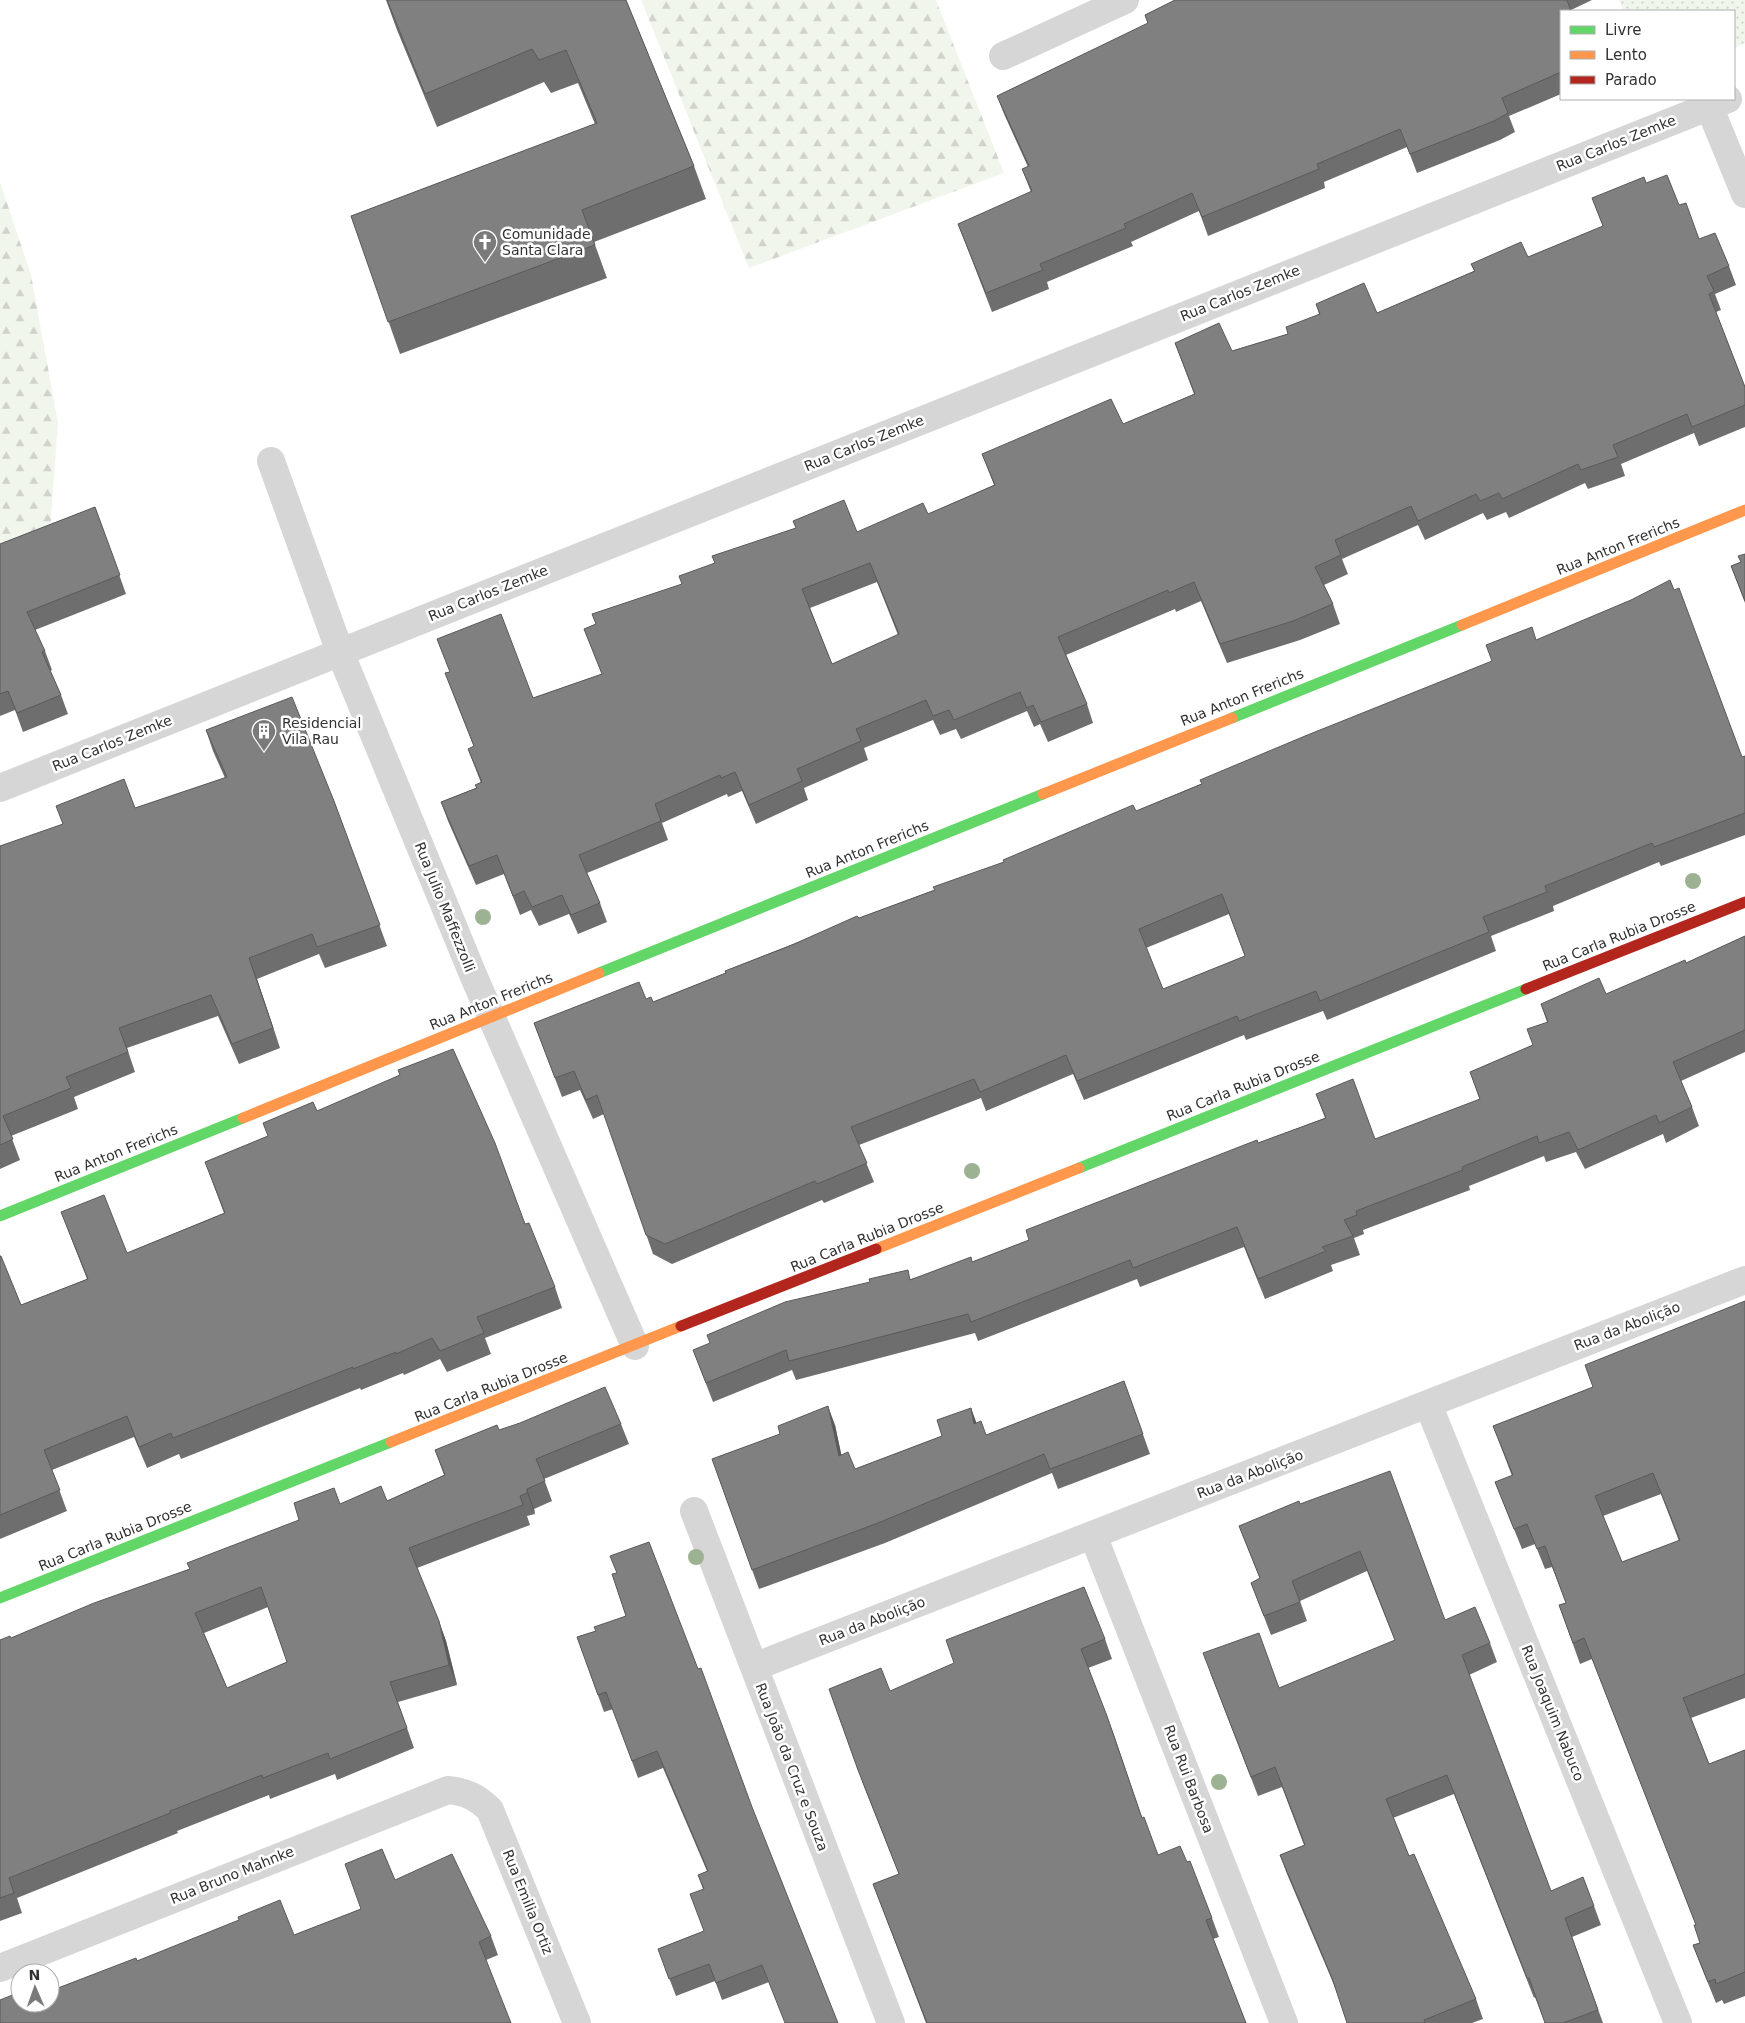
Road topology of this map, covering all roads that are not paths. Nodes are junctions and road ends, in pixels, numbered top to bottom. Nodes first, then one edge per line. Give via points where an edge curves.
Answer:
1 (1125, 0) edge
2 (1003, 56) dead end
3 (1719, 103) edge
4 (1745, 194) edge
5 (271, 461) dead end
6 (1745, 510) edge
7 (340, 652) junction
8 (0, 788) edge
9 (1745, 902) edge
10 (491, 1018) junction
11 (0, 1216) edge
12 (1745, 1280) edge
13 (636, 1346) junction
14 (1428, 1404) junction
15 (694, 1511) dead end
16 (1094, 1535) junction
17 (0, 1598) edge
18 (754, 1667) junction
19 (465, 1792) joint
20 (0, 1968) edge
21 (577, 2023) edge
22 (891, 2023) edge
23 (1284, 2023) edge
24 (1678, 2023) edge

1 - 2 street
3 - 4 street
3 - 7 street, Rua Carlos Zemke
5 - 7 street, Rua Julio Maffezzolli
6 - 10 street, Rua Anton Frerichs
7 - 8 street, Rua Carlos Zemke
7 - 10 street, Rua Julio Maffezzolli
9 - 13 street, Rua Carla Rubia Drosse
10 - 11 street, Rua Anton Frerichs
10 - 13 street, Rua Julio Maffezzolli
12 - 14 street, Rua da Abolição
13 - 17 street, Rua Carla Rubia Drosse
14 - 16 street, Rua da Abolição
14 - 24 street, Rua Joaquim Nabuco
15 - 18 street, Rua João da Cruz e Souza
16 - 18 street, Rua da Abolição
16 - 23 street, Rua Rui Barbosa
18 - 22 street, Rua João da Cruz e Souza
19 - 20 street, Rua Bruno Mahnke via 448,1790 433,1794
19 - 21 street, Rua Emilia Ortiz via 490,1810

